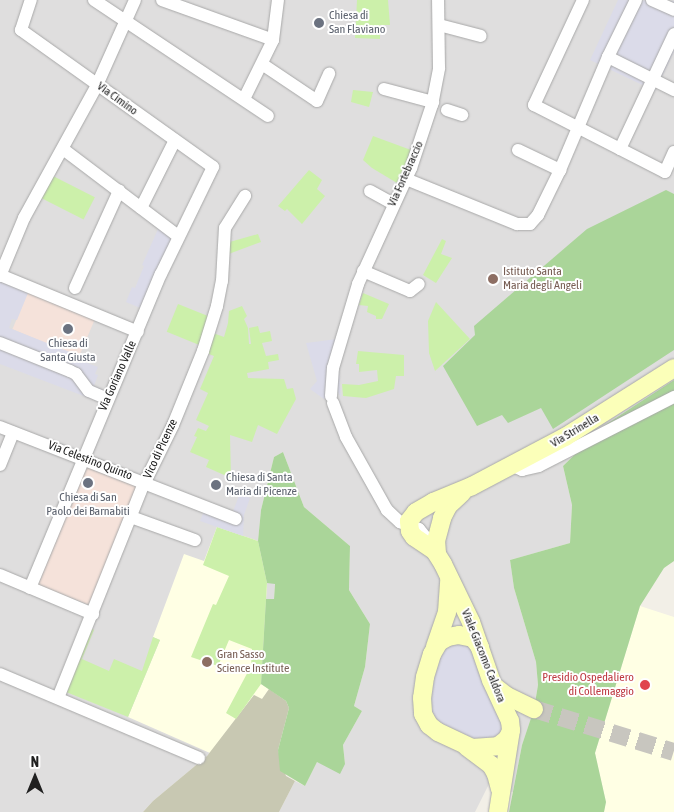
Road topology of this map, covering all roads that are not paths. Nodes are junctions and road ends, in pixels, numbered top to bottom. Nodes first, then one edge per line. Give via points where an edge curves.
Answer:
1 (32, 0) edge
2 (94, 0) edge
3 (135, 0) edge
4 (162, 0) edge
5 (278, 0) edge
6 (438, 0) edge
7 (583, 0) edge
8 (636, 0) edge
9 (652, 0) edge
10 (674, 10) edge
11 (125, 20) junction
12 (439, 25) junction
13 (674, 34) edge
14 (482, 36) dead end
15 (272, 42) junction
16 (608, 58) junction
17 (262, 64) junction
18 (329, 74) dead end
19 (653, 80) junction
20 (97, 85) junction
21 (384, 89) dead end
22 (674, 90) edge
23 (244, 99) junction
24 (437, 106) junction
25 (462, 115) dead end
26 (268, 116) dead end
27 (578, 128) junction
28 (175, 140) junction
29 (63, 149) junction
30 (620, 149) junction
31 (518, 150) dead end
32 (674, 152) edge
33 (213, 167) joint
34 (560, 170) junction
35 (406, 179) junction
36 (370, 191) dead end
37 (119, 192) junction
38 (245, 196) dead end
39 (393, 204) junction
40 (141, 208) junction
41 (178, 236) junction
42 (363, 271) junction
43 (0, 275) edge
44 (419, 284) dead end
45 (71, 297) junction
46 (138, 332) junction
47 (0, 343) edge
48 (674, 368) edge
49 (674, 397) edge
50 (108, 399) junction
51 (332, 399) joint
52 (0, 426) edge
53 (13, 432) junction
54 (82, 458) junction
55 (0, 465) edge
56 (513, 466) junction
57 (146, 483) junction
58 (472, 486) junction
59 (132, 517) junction
60 (236, 519) dead end
61 (408, 525) junction
62 (195, 540) dead end
63 (437, 554) junction
64 (448, 574) junction
65 (0, 575) edge
66 (30, 588) junction
67 (94, 614) junction
68 (435, 647) junction
69 (480, 647) junction
70 (0, 674) edge
71 (491, 680) junction
72 (58, 698) junction
73 (510, 726) junction
74 (464, 746) junction
75 (199, 758) dead end
76 (499, 806) edge

1 - 20 street, Via Cimino via 22,30
2 - 11 street
3 - 11 street
4 - 15 street
5 - 15 street
6 - 12 street, Via Fortebraccio
7 - 27 street via 534,106
8 - 16 street
9 - 10 street
11 - 20 street
11 - 23 street
12 - 14 street
12 - 24 street, Via Fortebraccio
13 - 19 street
15 - 17 street
16 - 19 street
16 - 27 street
17 - 18 street via 317,101
17 - 23 street
19 - 22 street
19 - 30 street
20 - 28 street, Via Cimino
20 - 29 street
21 - 24 street
23 - 26 street
24 - 25 street
24 - 35 street, Via Fortebraccio
27 - 30 street
27 - 34 street
28 - 33 street, Via Cimino
28 - 40 street
29 - 37 street
29 - 43 street via 24,218
30 - 32 street via 665,172
31 - 34 street
33 - 41 street, Via Goriano Valle
34 - 35 street via 532,223 517,224
35 - 39 street, Via Fortebraccio
36 - 39 street
37 - 40 street
37 - 45 street
38 - 57 street, Vico di Picenze via 225,228 222,281 203,351
39 - 42 street, Via Fortebraccio
40 - 41 street
41 - 46 street, Via Goriano Valle
42 - 44 street via 410,291
42 - 51 street, Via Fortebraccio via 330,383
43 - 45 street via 30,287
45 - 46 street
46 - 50 street, Via Goriano Valle
47 - 50 street via 73,372 89,391
48 - 56 main road, Via Strinella via 565,438
49 - 56 street via 539,466 522,470
50 - 54 street, Via Goriano Valle
51 - 61 street, Viale Giacomo Caldora via 346,437 386,508
52 - 53 street, Via Celestino Quinto
53 - 54 street, Via Celestino Quinto
53 - 55 street
54 - 57 street, Via Celestino Quinto
54 - 66 street, Via Goriano Valle
56 - 58 main road, Via Strinella
57 - 59 street, Vico di Picenze
57 - 60 street, Via Celestino Quinto
58 - 61 main road, Via Strinella via 420,510
58 - 63 main road, Via Strinella via 456,498 444,514 436,537
59 - 62 street
59 - 67 street, Vico di Picenze
61 - 63 main road, Viale Giacomo Caldora via 414,537
63 - 64 main road, Viale Giacomo Caldora
64 - 68 main road, Viale Giacomo Caldora via 447,612
64 - 69 main road, Viale Giacomo Caldora
65 - 66 street
66 - 67 street
67 - 72 street, Vico di Picenze
68 - 69 main road via 445,638 459,636 472,638
68 - 74 main road via 425,677 424,714 433,729
69 - 71 main road, Viale Giacomo Caldora
70 - 72 street
71 - 73 main road, Viale Giacomo Caldora
71 - 73 main road via 502,693 534,709 522,709
72 - 75 street
73 - 74 main road via 506,741 494,747 478,749
73 - 76 main road
74 - 76 main road via 493,768 498,778

